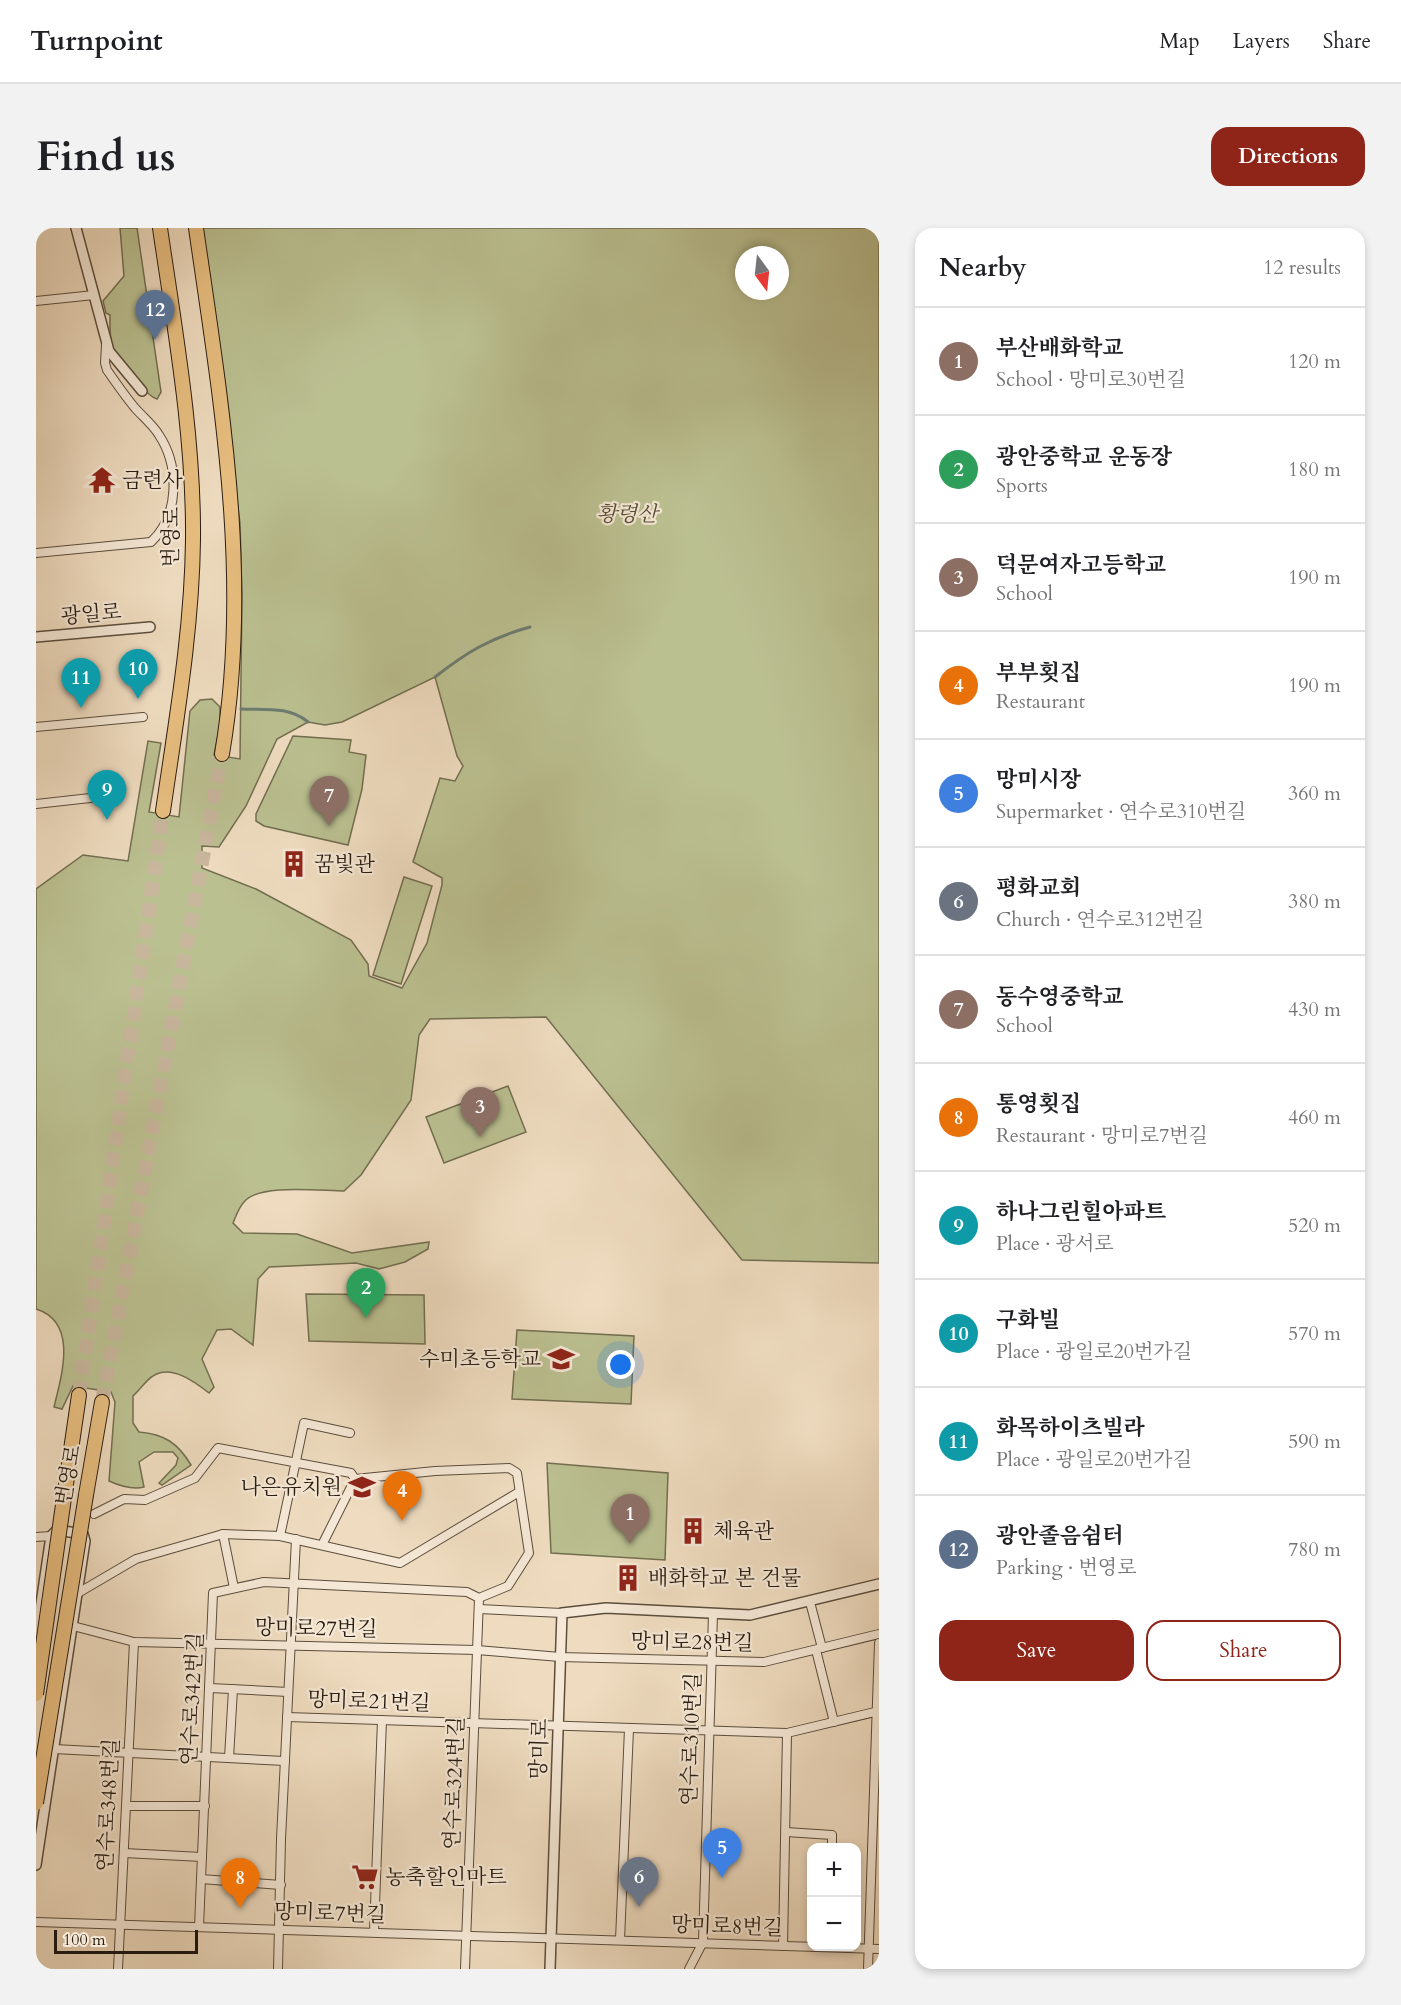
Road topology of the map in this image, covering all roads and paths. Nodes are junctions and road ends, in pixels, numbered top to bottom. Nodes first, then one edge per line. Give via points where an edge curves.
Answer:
1 (76, 228) edge
2 (160, 228) edge
3 (196, 228) edge
4 (94, 295) junction
5 (36, 302) edge
6 (106, 342) junction
7 (142, 391) dead end
8 (36, 553) edge
9 (150, 627) dead end
10 (36, 637) edge
11 (143, 717) dead end
12 (36, 727) edge
13 (222, 754) tunnel mouth
14 (117, 795) dead end
15 (36, 804) edge
16 (163, 811) tunnel mouth
17 (79, 1395) tunnel mouth
18 (102, 1402) tunnel mouth
19 (350, 1433) dead end
20 (294, 1464) junction
21 (355, 1479) junction
22 (519, 1492) junction
23 (94, 1514) dead end
24 (223, 1534) junction
25 (51, 1536) junction
26 (280, 1536) junction
27 (36, 1537) edge
28 (296, 1539) junction
29 (322, 1545) junction
30 (294, 1582) junction
31 (879, 1584) edge
32 (234, 1588) junction
33 (78, 1593) junction
34 (479, 1598) junction
35 (810, 1602) junction
36 (479, 1609) junction
37 (562, 1613) junction
38 (713, 1614) junction
39 (38, 1615) edge
40 (73, 1626) junction
41 (879, 1634) edge
42 (36, 1637) edge
43 (134, 1642) junction
44 (879, 1643) edge
45 (213, 1644) junction
46 (290, 1645) junction
47 (819, 1649) junction
48 (477, 1650) junction
49 (560, 1657) junction
50 (711, 1661) junction
51 (210, 1688) junction
52 (233, 1689) junction
53 (288, 1692) junction
54 (36, 1694) edge
55 (878, 1711) edge
56 (287, 1717) junction
57 (382, 1720) junction
58 (834, 1722) junction
59 (475, 1723) junction
60 (557, 1727) junction
61 (629, 1729) junction
62 (709, 1731) junction
63 (787, 1733) junction
64 (54, 1749) junction
65 (129, 1753) junction
66 (207, 1757) junction
67 (229, 1758) junction
68 (285, 1761) junction
69 (877, 1793) edge
70 (36, 1803) edge
71 (126, 1806) junction
72 (205, 1806) junction
73 (786, 1832) junction
74 (831, 1843) edge
75 (124, 1853) junction
76 (202, 1857) junction
77 (36, 1865) edge
78 (201, 1879) junction
79 (281, 1885) junction
80 (36, 1922) edge
81 (120, 1925) junction
82 (199, 1927) junction
83 (280, 1929) junction
84 (374, 1932) junction
85 (467, 1935) junction
86 (551, 1937) junction
87 (620, 1940) junction
88 (703, 1942) junction
89 (783, 1946) junction
90 (807, 1947) edge
91 (861, 1949) edge
92 (869, 1949) junction
93 (879, 1949) edge
94 (118, 1969) edge
95 (278, 1969) edge
96 (465, 1969) edge
97 (550, 1969) edge
98 (688, 1969) edge
99 (868, 1969) edge

1 - 4 street
2 - 16 highway, 번영로 via 188,439 193,540 188,622
3 - 13 highway via 230,482 234,548 234,649
4 - 5 street
4 - 6 street
6 - 7 street via 118,364
6 - 8 street via 107,370 160,436 171,473 172,509 162,531 151,542
9 - 10 street, 광일로
11 - 12 street
14 - 15 street
17 - 54 highway, 번영로, bridge
18 - 70 highway, 번영로, bridge
19 - 20 street via 304,1423
20 - 21 street via 351,1473
20 - 23 street via 218,1448 195,1478 145,1500 124,1499
20 - 26 street
21 - 22 street via 509,1468 517,1473
21 - 29 street
22 - 29 street via 400,1563
22 - 34 street via 529,1554 508,1586
24 - 26 street
24 - 32 street
24 - 33 street via 136,1559
25 - 27 street
25 - 33 street via 57,1530 83,1534 86,1541
25 - 39 street
26 - 28 street
28 - 29 street
28 - 30 street
30 - 32 street
30 - 34 street via 467,1593
30 - 46 street
31 - 35 street
32 - 45 street, 연수로342번길 via 213,1593
33 - 40 street
34 - 36 street, 연수로324번길
35 - 38 street via 750,1615
35 - 47 street
36 - 37 street
36 - 48 street, 연수로324번길
37 - 38 street via 606,1608
37 - 49 street, 망미로
38 - 50 street, 연수로310번길
39 - 42 street
40 - 43 street, 망미로27번길
40 - 64 street
41 - 47 street, 망미로28번길
43 - 45 street, 망미로27번길
43 - 65 street, 연수로348번길
44 - 55 street
45 - 46 street, 망미로27번길
45 - 51 street, 연수로342번길
46 - 48 street, 망미로27번길
46 - 53 street
47 - 50 street, 망미로28번길 via 764,1662
47 - 58 street
48 - 49 street, 망미로27번길
48 - 59 street, 연수로324번길
49 - 50 street, 망미로28번길
49 - 60 street, 망미로
50 - 62 street, 연수로310번길
51 - 52 street
51 - 66 street, 연수로342번길
52 - 53 street
52 - 67 street
53 - 56 street
55 - 58 street, 망미로21번길
55 - 69 street
56 - 57 street, 망미로21번길
56 - 68 street
57 - 59 street, 망미로21번길
57 - 84 street
58 - 63 street, 망미로21번길
59 - 60 street, 망미로21번길
59 - 85 street, 연수로324번길
60 - 61 street, 망미로21번길
60 - 86 street, 망미로
61 - 62 street, 망미로21번길
61 - 87 street
62 - 63 street, 망미로21번길
62 - 88 street, 연수로310번길
63 - 73 street
64 - 65 street
64 - 77 street
65 - 66 street
65 - 71 street, 연수로348번길
66 - 67 street
66 - 72 street, 연수로342번길
67 - 68 street
68 - 79 street
69 - 92 street
71 - 72 street
71 - 75 street, 연수로348번길
72 - 76 street, 연수로342번길
73 - 74 street via 832,1834
73 - 89 street
75 - 76 street
75 - 81 street, 연수로348번길
76 - 78 street, 연수로342번길
78 - 79 street
78 - 82 street, 연수로342번길
79 - 83 street
80 - 81 street, 망미로7번길
81 - 82 street, 망미로7번길
81 - 94 street, 연수로348번길
82 - 83 street, 망미로7번길
83 - 84 street, 망미로7번길
83 - 95 street
84 - 85 street, 망미로7번길
85 - 86 street, 망미로7번길
85 - 96 street, 연수로324번길
86 - 87 street, 망미로8번길
86 - 97 street, 망미로
87 - 88 street, 망미로8번길
88 - 89 street, 망미로8번길
88 - 98 street, 연수로310번길
89 - 90 street, 망미로8번길
91 - 92 street, 망미로8번길
92 - 93 street, 망미로8번길
92 - 99 street

